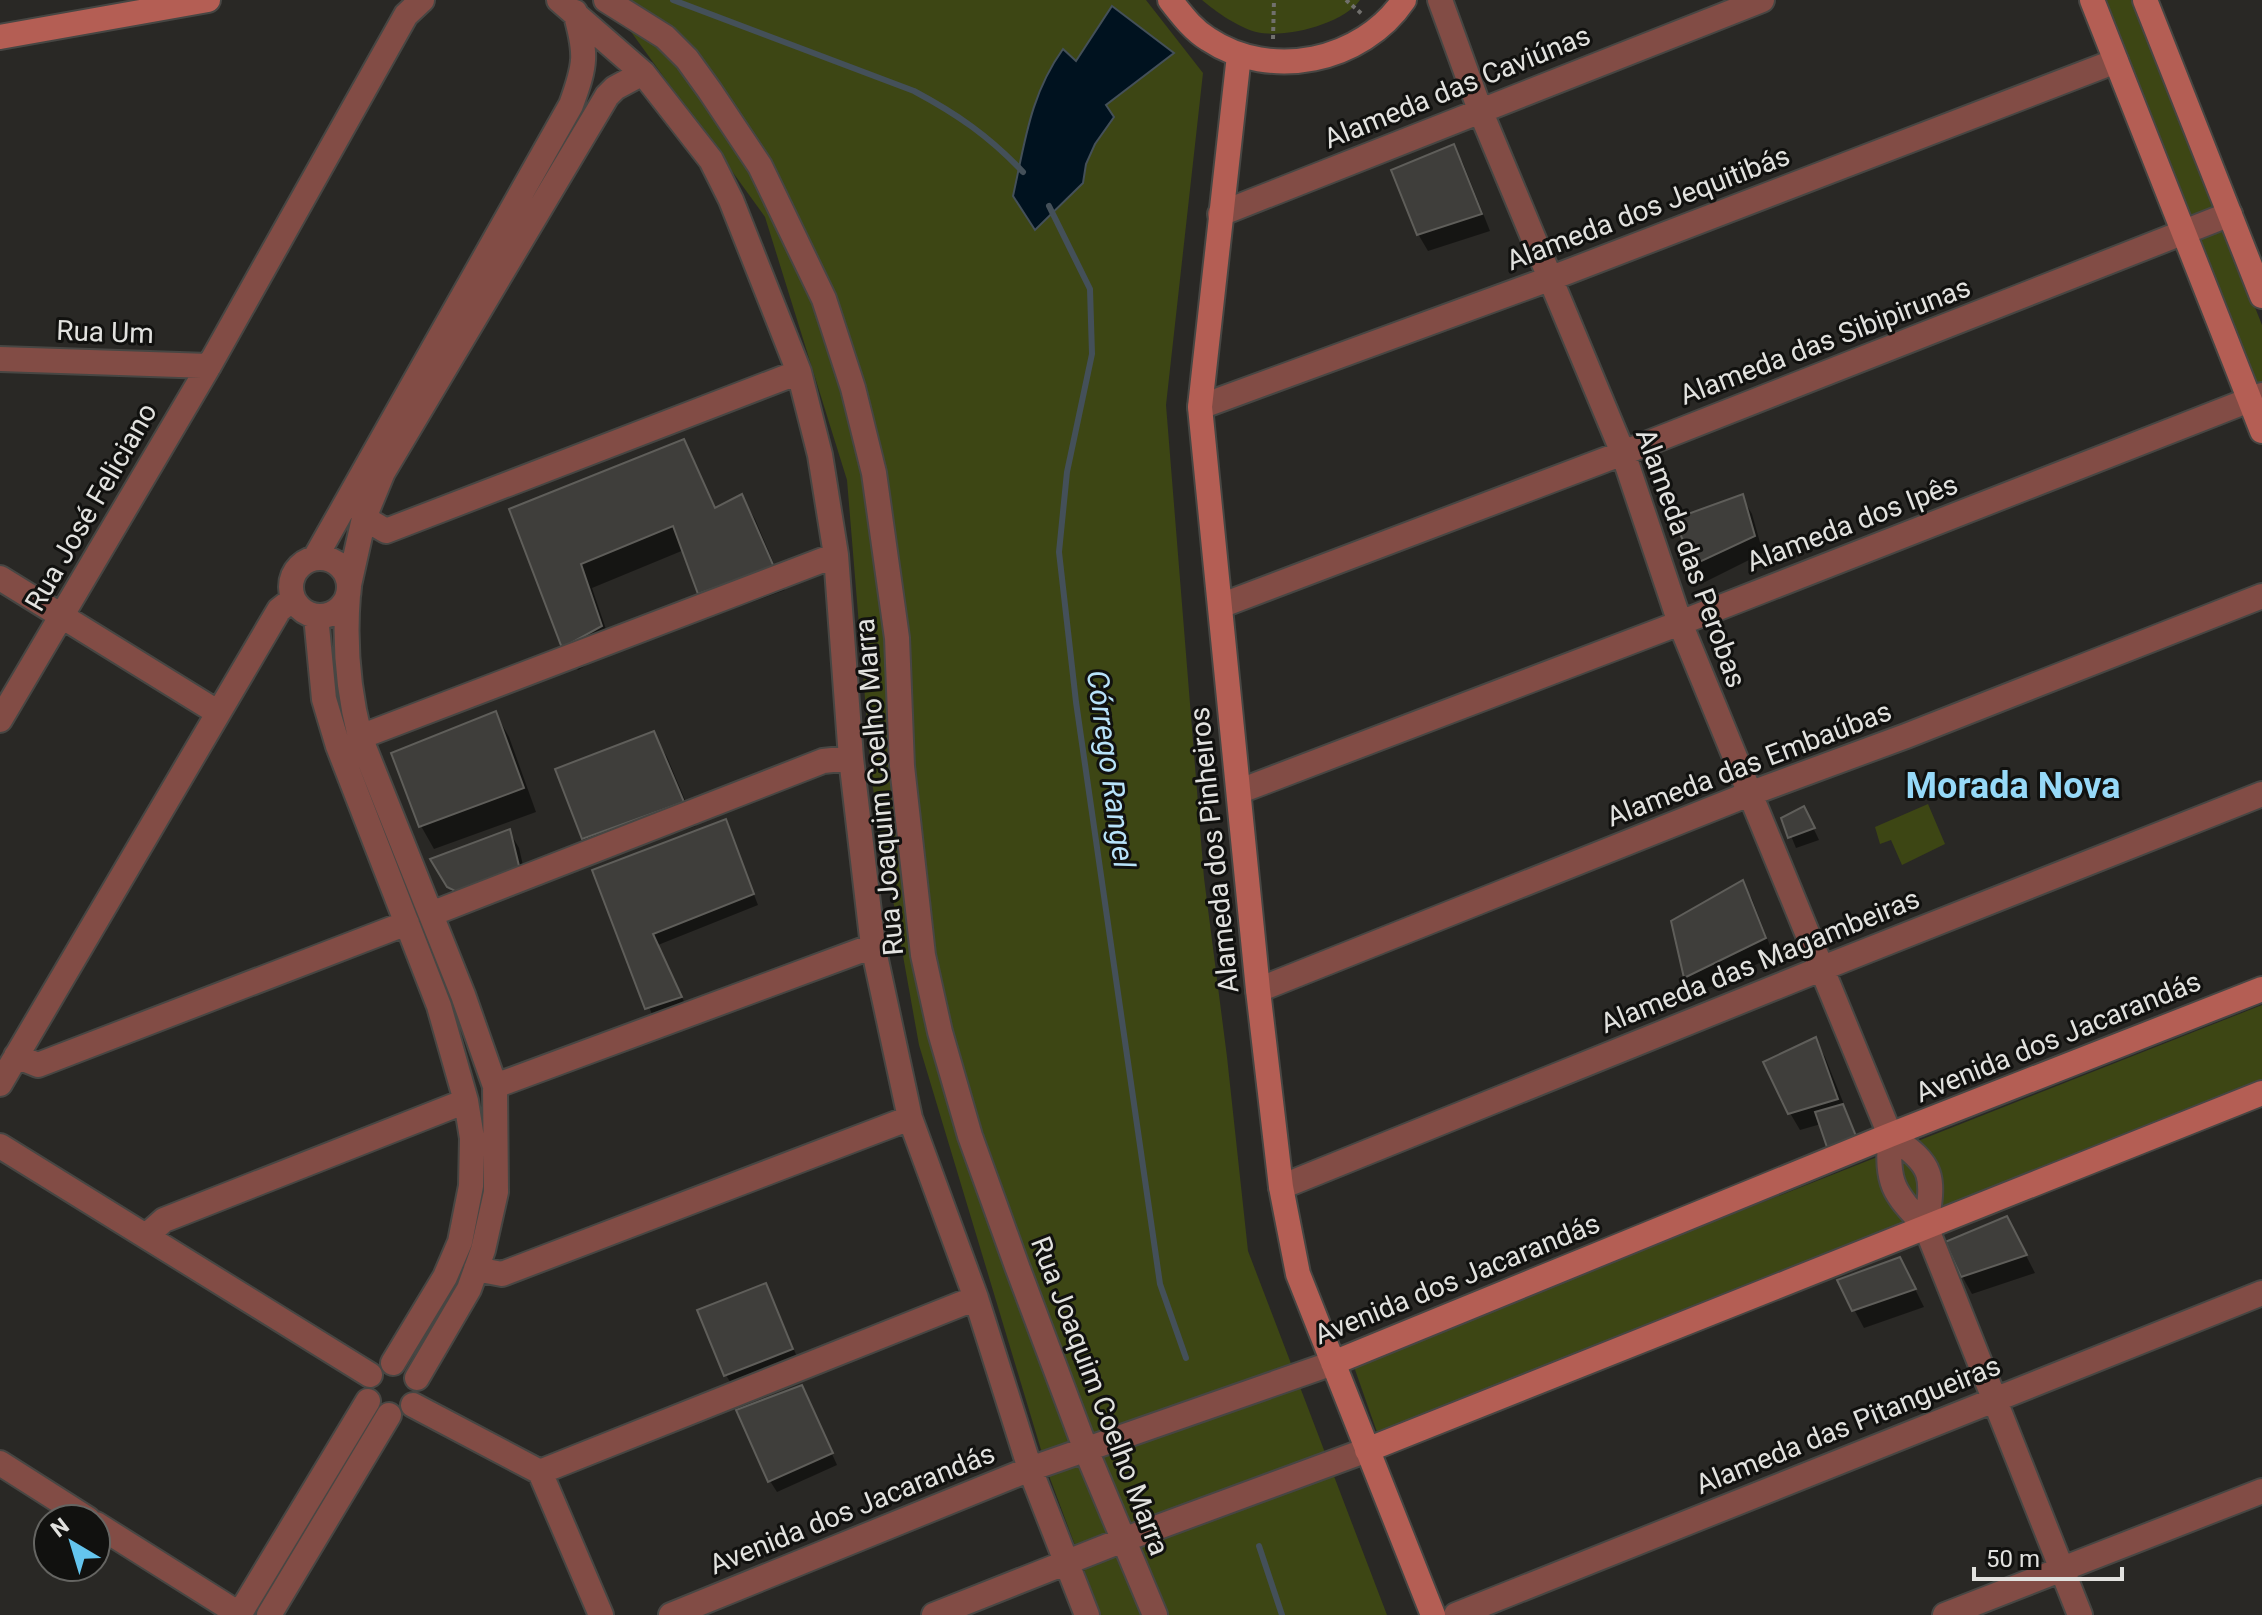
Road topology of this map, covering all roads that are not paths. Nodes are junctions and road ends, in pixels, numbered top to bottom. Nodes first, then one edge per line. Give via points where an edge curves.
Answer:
1 (208, 0) edge
2 (422, 0) edge
3 (606, 0) edge
4 (1170, 0) edge
5 (1404, 0) edge
6 (1440, 0) edge
7 (1762, 0) edge
8 (2092, 0) edge
9 (2145, 0) edge
10 (567, 6) edge
11 (0, 37) edge
12 (1239, 55) junction
13 (2116, 61) junction
14 (643, 73) junction
15 (1480, 110) junction
16 (737, 131) junction
17 (702, 148) junction
18 (1220, 214) junction
19 (2230, 214) junction
20 (2182, 233) junction
21 (1549, 279) junction
22 (2262, 296) edge
23 (0, 359) edge
24 (209, 366) junction
25 (799, 372) junction
26 (2256, 397) edge
27 (1200, 407) junction
28 (2262, 431) edge
29 (1623, 453) junction
30 (364, 518) junction
31 (836, 555) junction
32 (315, 558) junction
33 (0, 578) edge
34 (349, 590) junction
35 (2262, 596) edge
36 (293, 599) junction
37 (1220, 606) junction
38 (316, 616) junction
39 (61, 617) junction
40 (1680, 623) junction
41 (217, 712) junction
42 (0, 720) edge
43 (360, 737) junction
44 (851, 758) junction
45 (1240, 791) junction
46 (1749, 794) junction
47 (2262, 794) edge
48 (431, 914) junction
49 (407, 923) junction
50 (873, 946) junction
51 (1823, 968) junction
52 (2262, 989) edge
53 (1258, 990) junction
54 (16, 1056) junction
55 (0, 1084) edge
56 (495, 1086) junction
57 (2262, 1093) edge
58 (466, 1101) junction
59 (910, 1118) junction
60 (1890, 1135) junction
61 (0, 1146) edge
62 (1281, 1187) junction
63 (1926, 1227) junction
64 (146, 1236) junction
65 (476, 1269) junction
66 (2262, 1293) edge
67 (976, 1298) junction
68 (393, 1363) junction
69 (1333, 1363) junction
70 (370, 1375) junction
71 (417, 1378) junction
72 (1993, 1399) junction
73 (368, 1401) junction
74 (413, 1405) junction
75 (389, 1415) junction
76 (1086, 1450) junction
77 (1367, 1450) junction
78 (0, 1463) edge
79 (1030, 1469) junction
80 (540, 1472) junction
81 (2262, 1491) edge
82 (63, 1503) edge
83 (112, 1534) edge
84 (1123, 1540) junction
85 (271, 1560) junction
86 (1067, 1563) junction
87 (2061, 1567) junction
88 (293, 1574) junction
89 (239, 1615) edge
90 (269, 1615) edge
91 (601, 1615) edge
92 (671, 1615) edge
93 (934, 1615) edge
94 (1087, 1615) edge
95 (1155, 1615) edge
96 (1433, 1615) edge
97 (1456, 1615) edge
98 (1945, 1615) edge
99 (2080, 1615) edge

1 - 11 street
2 - 24 street, Rua José Feliciano via 406,15
3 - 16 street, Rua Joaquim Coelho Marra via 651,26 687,59
4 - 12 street via 1200,34
5 - 12 street via 1379,29 1347,49 1311,61 1273,62
6 - 15 street, Alameda das Perobas
7 - 15 street, Alameda das Caviúnas
8 - 13 street
9 - 19 street
10 - 14 street, Rua Joaquim Coelho Marra
10 - 32 street via 584,50 584,70 571,105
12 - 18 street, Alameda dos Pinheiros
13 - 20 street
13 - 21 street, Alameda dos Jequitibás
14 - 17 street, Rua Joaquim Coelho Marra
14 - 30 street via 607,96 383,472
15 - 18 street, Alameda das Caviúnas
15 - 21 street, Alameda das Perobas
16 - 17 street via 726,146
16 - 76 street, Rua Joaquim Coelho Marra via 760,166 824,299 853,388 874,473 897,638 902,766 923,955 970,1136
17 - 25 street, Rua Joaquim Coelho Marra via 731,200
18 - 27 street, Alameda dos Pinheiros
19 - 20 street, Alameda das Sibipirunas
19 - 22 street
20 - 26 street
20 - 29 street, Alameda das Sibipirunas
21 - 27 street, Alameda dos Jequitibás
21 - 29 street, Alameda das Perobas
23 - 24 street, Rua Um
24 - 39 street, Rua José Feliciano
25 - 30 street via 386,531
25 - 31 street, Rua Joaquim Coelho Marra via 820,455
26 - 28 street
26 - 40 street, Alameda dos Ipês
27 - 37 street, Alameda dos Pinheiros
29 - 37 street, Alameda das Sibipirunas
29 - 40 street, Alameda das Perobas
30 - 34 street
31 - 43 street
31 - 44 street, Rua Joaquim Coelho Marra
32 - 34 street via 341,566
32 - 36 street via 295,571
33 - 39 street
34 - 38 street via 335,612
34 - 43 street via 349,686
35 - 46 street, Alameda das Embaúbas
36 - 38 street
36 - 41 street via 279,610
37 - 45 street, Alameda dos Pinheiros
38 - 49 street via 324,699
39 - 41 street
39 - 42 street, Rua José Feliciano
40 - 45 street, Alameda dos Ipês
40 - 46 street, Alameda das Perobas
41 - 54 street
43 - 48 street
44 - 48 street via 823,761
44 - 50 street, Rua Joaquim Coelho Marra
45 - 53 street, Alameda dos Pinheiros
46 - 51 street, Alameda das Perobas
46 - 53 street, Alameda das Embaúbas
47 - 51 street, Alameda das Magambeiras
48 - 56 street
49 - 54 street via 38,1065
49 - 58 street via 439,1006
50 - 56 street
50 - 59 street, Rua Joaquim Coelho Marra
51 - 60 street, Alameda das Perobas
51 - 62 street, Alameda das Magambeiras
52 - 60 street, Avenida dos Jacarandás
53 - 62 street, Alameda dos Pinheiros
54 - 55 street
56 - 65 street via 496,1192
57 - 63 street
58 - 64 street via 164,1220
58 - 68 street via 471,1186 460,1242
59 - 65 street via 502,1274
59 - 67 street, Rua Joaquim Coelho Marra
60 - 63 street, Alameda das Perobas via 1892,1184
60 - 63 street, Alameda das Perobas via 1920,1156 1928,1170 1932,1187
60 - 69 street, Avenida dos Jacarandás
61 - 64 street
62 - 69 street, Alameda dos Pinheiros via 1298,1274
63 - 72 street, Alameda das Perobas
63 - 77 street
64 - 70 street
65 - 71 street
66 - 72 street, Alameda das Pitangueiras
67 - 79 street, Rua Joaquim Coelho Marra
67 - 80 street
68 - 70 street
68 - 71 street
69 - 76 street, Avenida dos Jacarandás
69 - 77 street, Alameda dos Pinheiros
70 - 73 street
71 - 74 street
72 - 87 street, Alameda das Perobas
72 - 97 street, Alameda das Pitangueiras
73 - 75 street
73 - 85 street
74 - 75 street
74 - 80 street
75 - 88 street
76 - 79 street, Avenida dos Jacarandás
76 - 84 street, Rua Joaquim Coelho Marra
77 - 84 street
77 - 96 street, Alameda dos Pinheiros
78 - 82 street
79 - 86 street, Rua Joaquim Coelho Marra
79 - 92 street, Avenida dos Jacarandás
80 - 91 street
81 - 87 street
83 - 89 street
84 - 86 street
84 - 95 street, Rua Joaquim Coelho Marra
85 - 88 street
85 - 89 street
86 - 93 street
86 - 94 street, Rua Joaquim Coelho Marra
87 - 98 street
87 - 99 street, Alameda das Perobas
88 - 90 street

